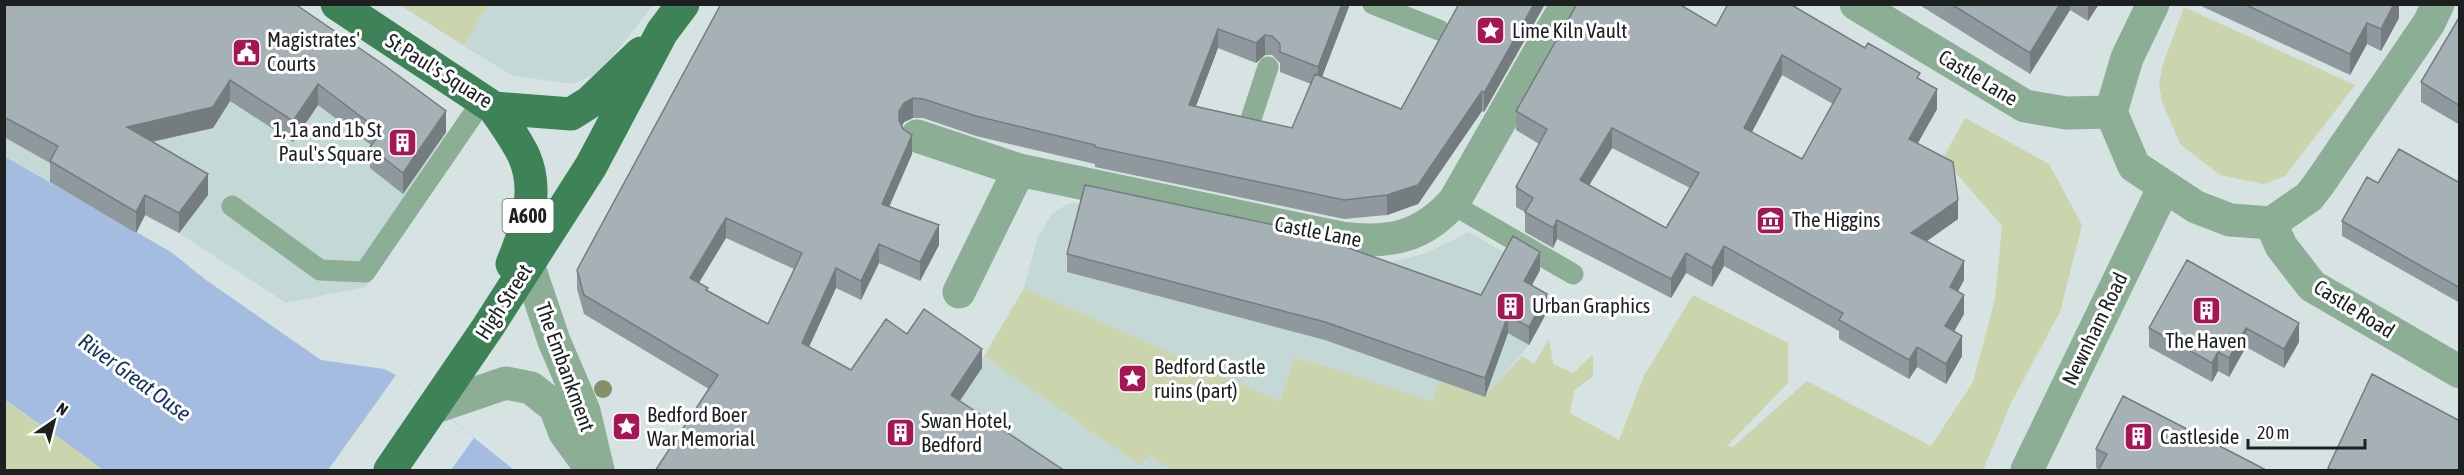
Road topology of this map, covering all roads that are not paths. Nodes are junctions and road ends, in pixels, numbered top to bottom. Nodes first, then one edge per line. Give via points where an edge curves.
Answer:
1 (337, 4) edge
2 (683, 4) edge
3 (1373, 4) edge
4 (1567, 4) edge
5 (1856, 4) edge
6 (2153, 4) edge
7 (2438, 4) edge
8 (1439, 30) dead end
9 (662, 32) junction
10 (1268, 67) dead end
11 (488, 104) junction
12 (2111, 112) junction
13 (1250, 122) edge
14 (917, 136) dead end
15 (1019, 170) junction
16 (2164, 188) junction
17 (1452, 204) junction
18 (232, 206) dead end
19 (2271, 223) junction
20 (528, 264) junction
21 (1573, 274) dead end
22 (958, 292) dead end
23 (488, 327) junction
24 (2460, 372) edge
25 (435, 407) junction
26 (390, 471) edge
27 (592, 471) edge
28 (598, 471) edge
29 (2027, 471) edge

1 - 11 main road, St Paul's Square / A600
2 - 9 main road, High Street / A600
3 - 8 lane
4 - 17 street, Castle Lane
5 - 12 street, Castle Lane via 2025,106 2066,113
6 - 12 street via 2127,58
7 - 19 street via 2319,184 2309,197
9 - 11 main road, St Paul's Square / A600 via 590,102 571,114
9 - 20 main road, High Street / A600 via 600,151
10 - 13 lane
11 - 18 lane via 365,272 320,270
11 - 23 main road, A600 via 524,156 532,190 526,229
12 - 16 street via 2134,166
14 - 15 street, Castle Lane
15 - 17 street, Castle Lane via 1372,242 1419,231
15 - 22 street
16 - 19 street via 2196,207 2230,220
16 - 29 street, Newnham Road
17 - 21 lane
19 - 24 street, Castle Road via 2281,246 2312,286
20 - 23 main road, High Street / A600
20 - 28 street, The Embankment via 554,341 584,411
23 - 25 main road, High Street / A600
25 - 26 main road, High Street / A600
25 - 27 street, The Embankment via 506,383 531,388 555,407 565,433

